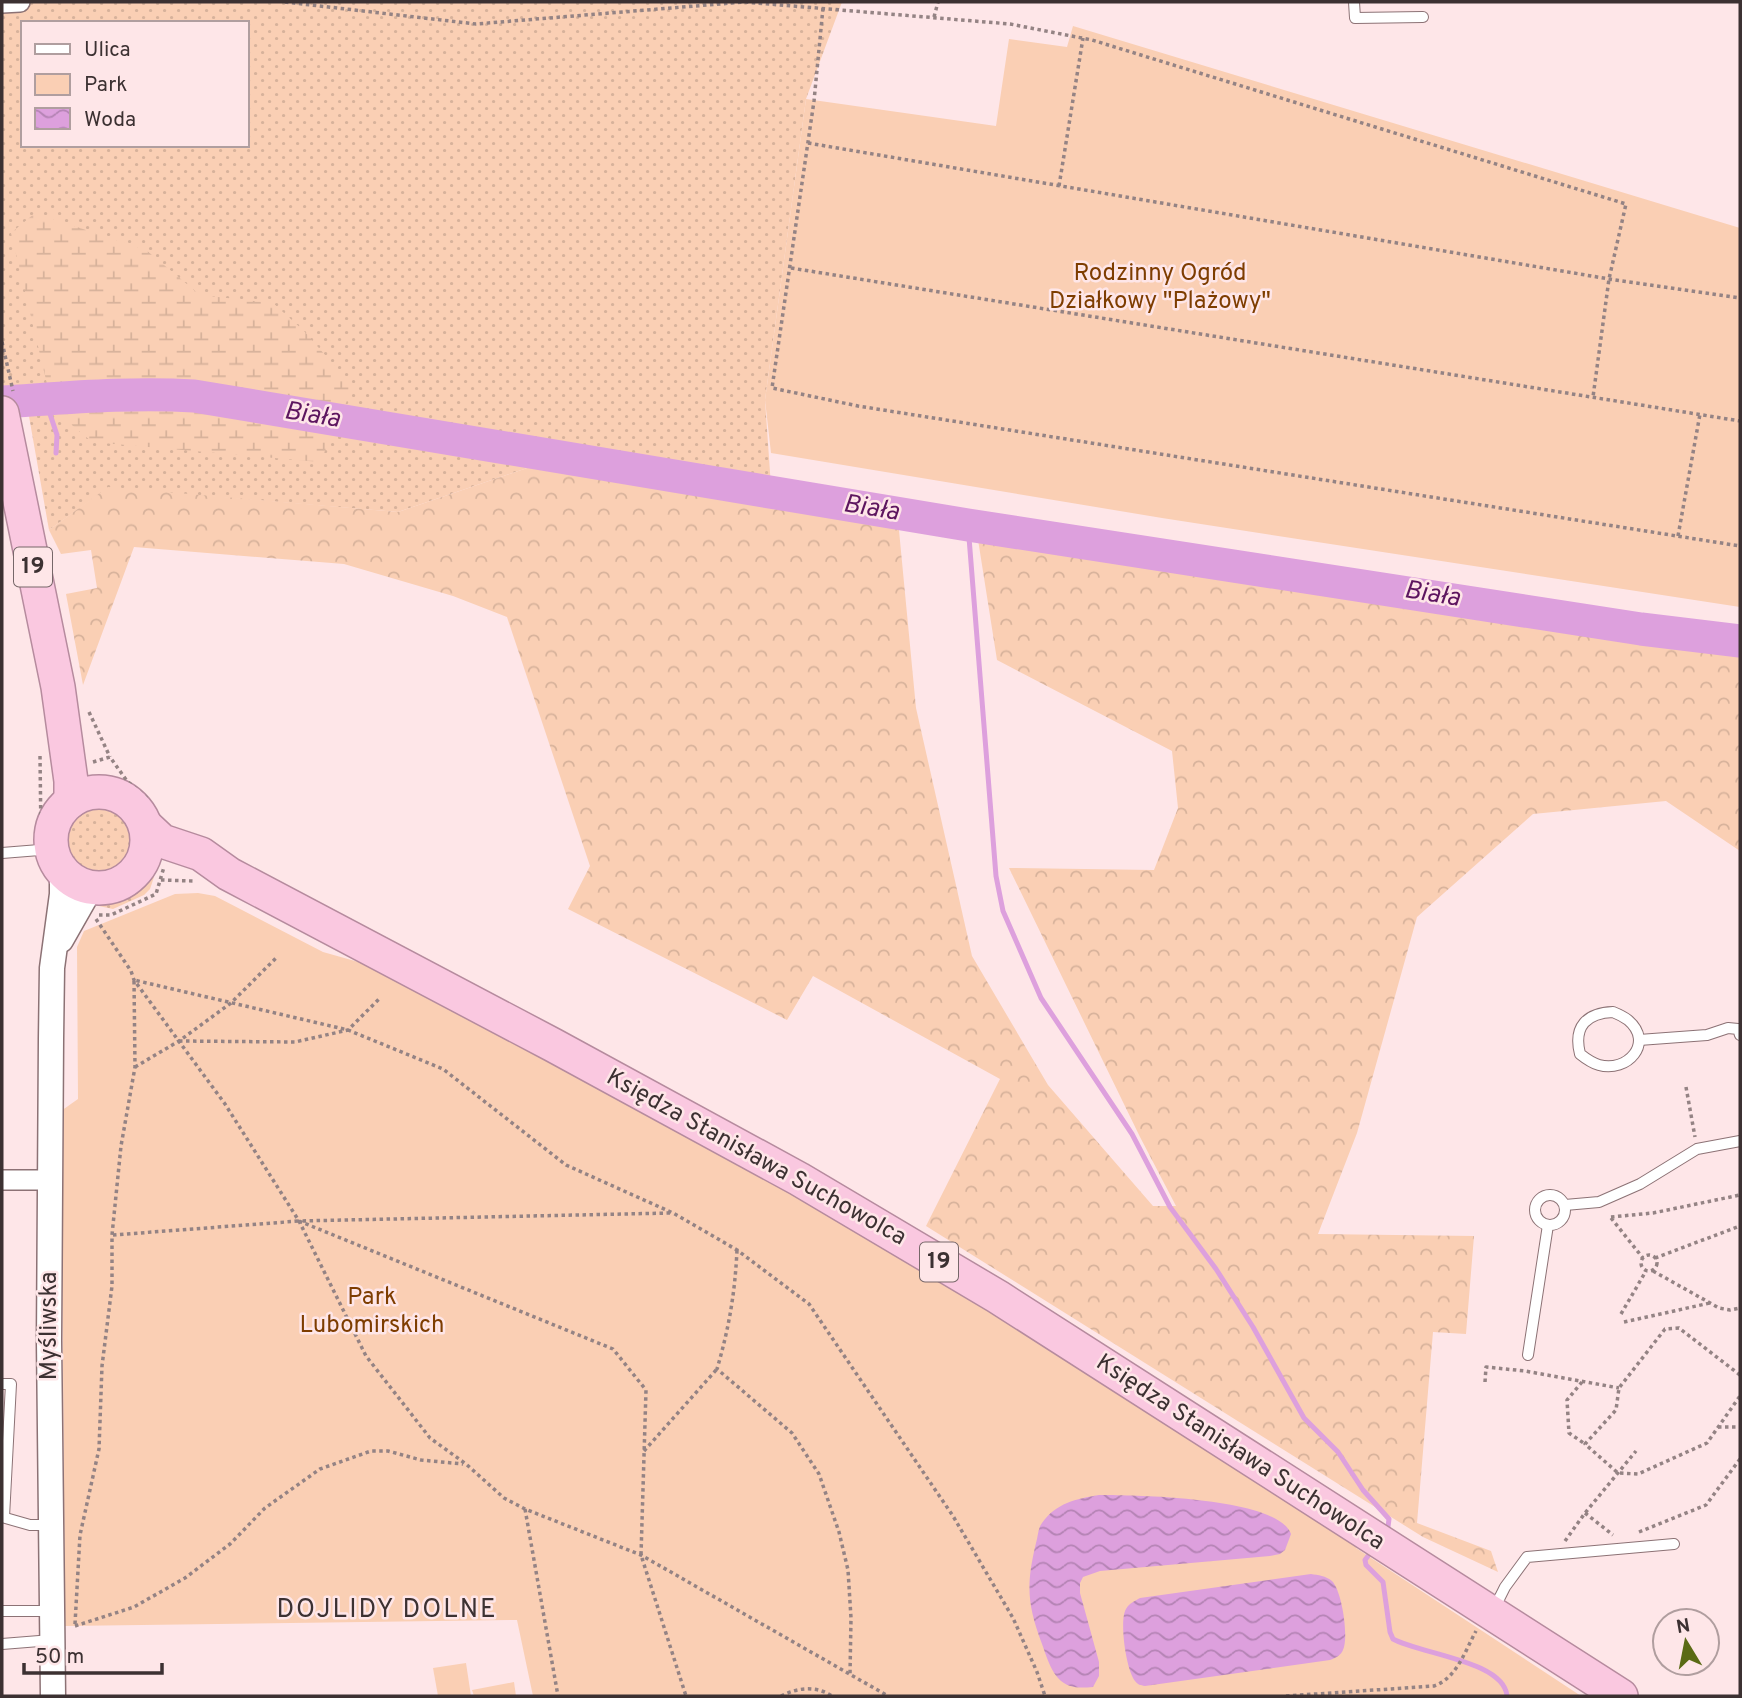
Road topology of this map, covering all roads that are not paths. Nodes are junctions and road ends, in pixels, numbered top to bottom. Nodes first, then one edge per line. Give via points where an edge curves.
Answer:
1 (20, 2) edge
2 (1354, 2) edge
3 (2, 3) edge
4 (1423, 17) dead end
5 (2, 416) edge
6 (58, 687) junction
7 (107, 792) junction
8 (71, 801) junction
9 (146, 826) junction
10 (2, 853) edge
11 (52, 856) junction
12 (141, 865) junction
13 (229, 874) junction
14 (95, 901) junction
15 (53, 956) junction
16 (1740, 1035) edge
17 (1639, 1040) junction
18 (1740, 1141) edge
19 (2, 1180) edge
20 (50, 1180) junction
21 (1565, 1205) junction
22 (1548, 1225) junction
23 (1528, 1355) dead end
24 (2, 1384) edge
25 (3, 1517) edge
26 (51, 1524) junction
27 (1674, 1544) dead end
28 (2, 1611) edge
29 (52, 1611) junction
30 (1491, 1614) junction
31 (52, 1640) junction
32 (2, 1644) edge
33 (53, 1696) edge
34 (1621, 1696) edge

1 - 3 street
2 - 4 lane via 1355,19
5 - 6 highway, 19
6 - 7 highway, 19 via 95,775
6 - 8 highway, 19
7 - 8 highway
7 - 9 highway, 19 via 131,803
8 - 11 highway via 53,826
9 - 12 highway via 147,847
9 - 13 highway, Księdza Stanisława Suchowolca / 19 via 162,841 201,854
10 - 11 lane
11 - 14 highway
11 - 15 street, Myśliwska via 62,894
12 - 13 highway, Księdza Stanisława Suchowolca / 19
12 - 14 highway via 125,880 107,887
13 - 30 highway, Księdza Stanisława Suchowolca / 19 via 799,1179 998,1297
14 - 15 street, Myśliwska via 86,896
15 - 20 street, Myśliwska
16 - 17 lane via 1738,1029 1728,1028 1707,1035
17 - 17 lane via 1628,1020 1613,1012 1587,1020 1577,1041 1580,1054 1600,1066 1630,1060
18 - 21 lane via 1697,1149 1640,1184 1599,1202
19 - 20 street
20 - 26 street, Myśliwska
21 - 22 lane via 1560,1222
21 - 22 lane via 1553,1195 1538,1199 1535,1215
22 - 23 lane
24 - 25 lane via 11,1384
25 - 26 lane via 30,1525
26 - 29 street, Myśliwska
27 - 30 lane via 1527,1557
28 - 29 lane
29 - 31 street, Myśliwska
30 - 34 highway, Księdza Stanisława Suchowolca / 19
31 - 32 lane
31 - 33 street, Myśliwska

